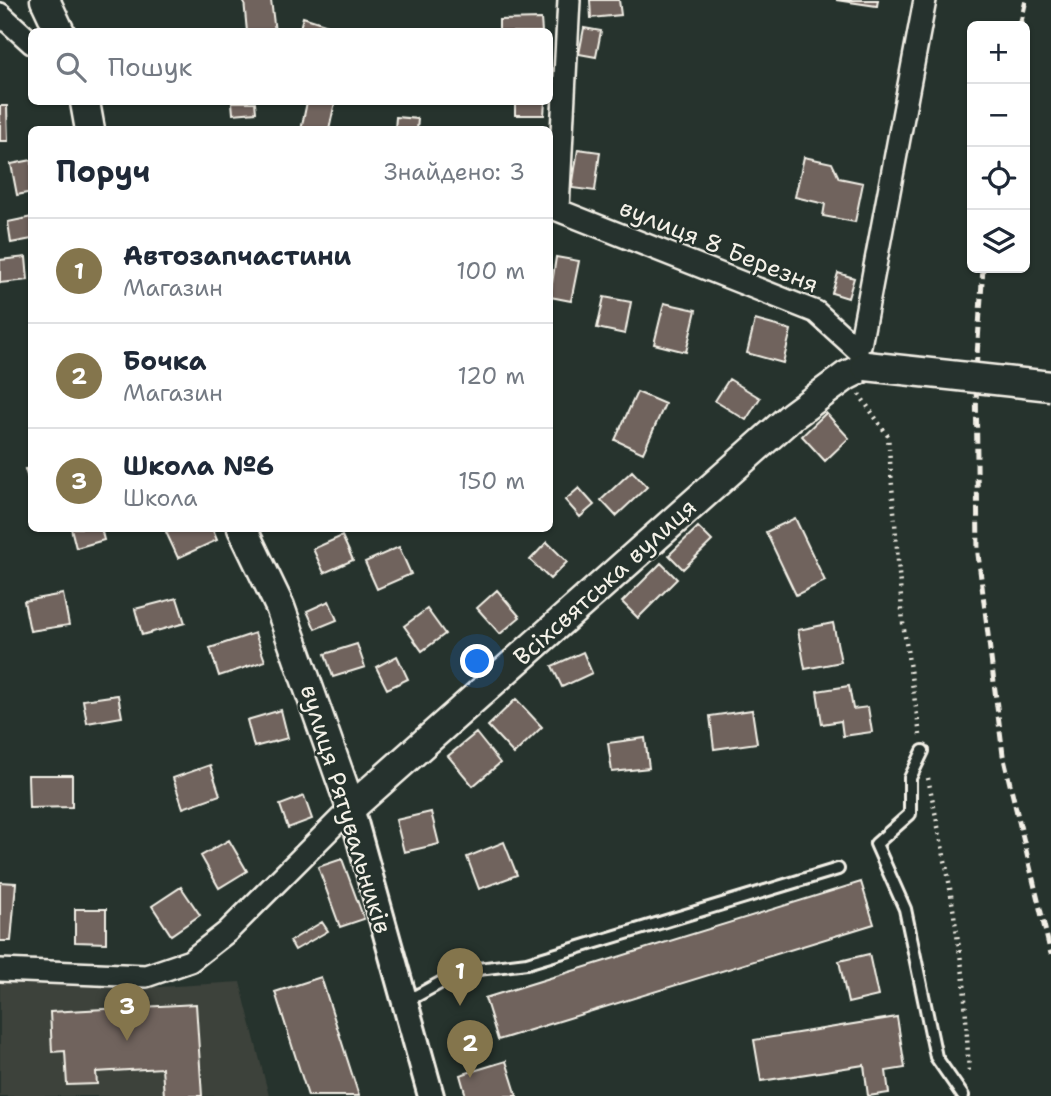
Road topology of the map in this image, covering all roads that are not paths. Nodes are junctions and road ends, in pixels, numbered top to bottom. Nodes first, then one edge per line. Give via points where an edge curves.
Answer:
1 (45, 0) edge
2 (569, 0) edge
3 (925, 0) edge
4 (0, 15) edge
5 (58, 28) edge
6 (28, 40) edge
7 (86, 105) edge
8 (89, 126) edge
9 (554, 208) edge
10 (857, 364) junction
11 (1051, 386) edge
12 (244, 532) edge
13 (923, 751) road end
14 (351, 808) junction
15 (838, 869) dead end
16 (0, 970) edge
17 (405, 1002) junction
18 (431, 1096) edge
19 (963, 1096) edge

1 - 5 main road
2 - 9 street
3 - 10 street
4 - 6 street
7 - 8 main road
9 - 10 street, вулиця 8 Березня via 816,312
10 - 11 main road, bridge
10 - 14 main road, Всіхсвятська вулиця via 792,416
12 - 14 main road, вулиця Рятувальників via 281,607
13 - 19 lane via 910,778 910,814 876,844 905,909 936,1057
14 - 16 street, Всіхсвятська вулиця via 227,932 190,961 146,976
14 - 17 street, вулиця Рятувальників
15 - 17 lane via 527,964 462,971
17 - 18 street, вулиця Рятувальників

